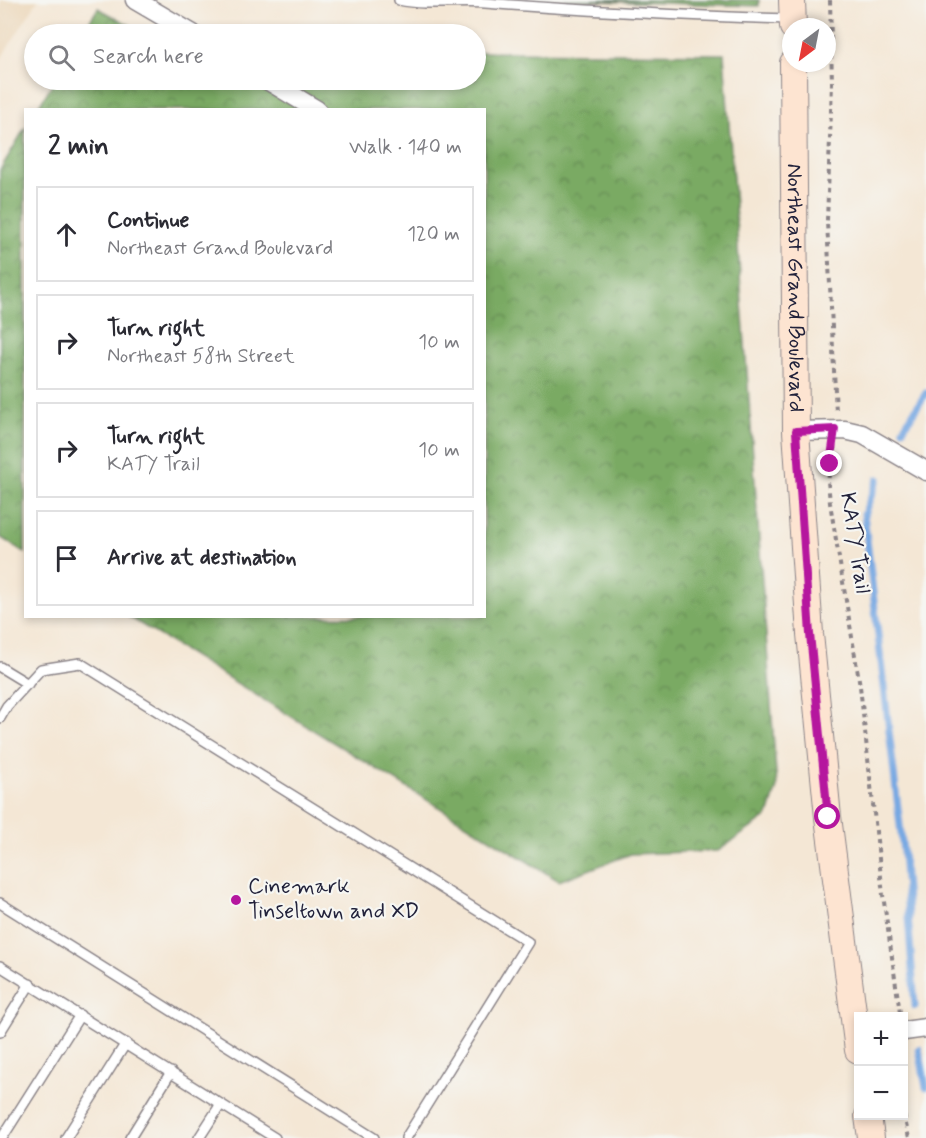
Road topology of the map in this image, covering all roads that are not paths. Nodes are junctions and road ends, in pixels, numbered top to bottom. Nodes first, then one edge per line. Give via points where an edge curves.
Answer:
1 (135, 0) edge
2 (399, 0) edge
3 (793, 15) edge
4 (175, 24) edge
5 (793, 72) edge
6 (284, 90) edge
7 (314, 108) edge
8 (796, 431) junction
9 (926, 471) edge
10 (0, 667) edge
11 (28, 684) junction
12 (0, 718) edge
13 (0, 903) edge
14 (0, 966) edge
15 (30, 984) junction
16 (854, 1013) edge
17 (80, 1015) junction
18 (926, 1028) edge
19 (908, 1030) edge
20 (0, 1032) edge
21 (126, 1043) junction
22 (171, 1072) junction
23 (221, 1104) junction
24 (869, 1120) edge
25 (271, 1137) edge
26 (2, 1138) edge
27 (66, 1138) edge
28 (130, 1138) edge
29 (199, 1138) edge
30 (374, 1138) edge
31 (406, 1138) edge
32 (871, 1138) edge

1 - 4 street
2 - 3 lane via 628,12
5 - 8 street, Northeast Grand Boulevard
6 - 7 street
8 - 9 street via 835,429 862,434
8 - 16 street, Northeast Grand Boulevard via 828,817
10 - 11 lane
11 - 12 lane
11 - 31 lane via 41,669 80,663 528,942
13 - 30 lane
14 - 15 lane
15 - 17 lane
15 - 20 lane
17 - 21 lane
17 - 26 lane
18 - 19 street
21 - 22 lane
21 - 27 lane
22 - 23 lane
22 - 28 lane
23 - 25 lane
23 - 29 lane
24 - 32 street

